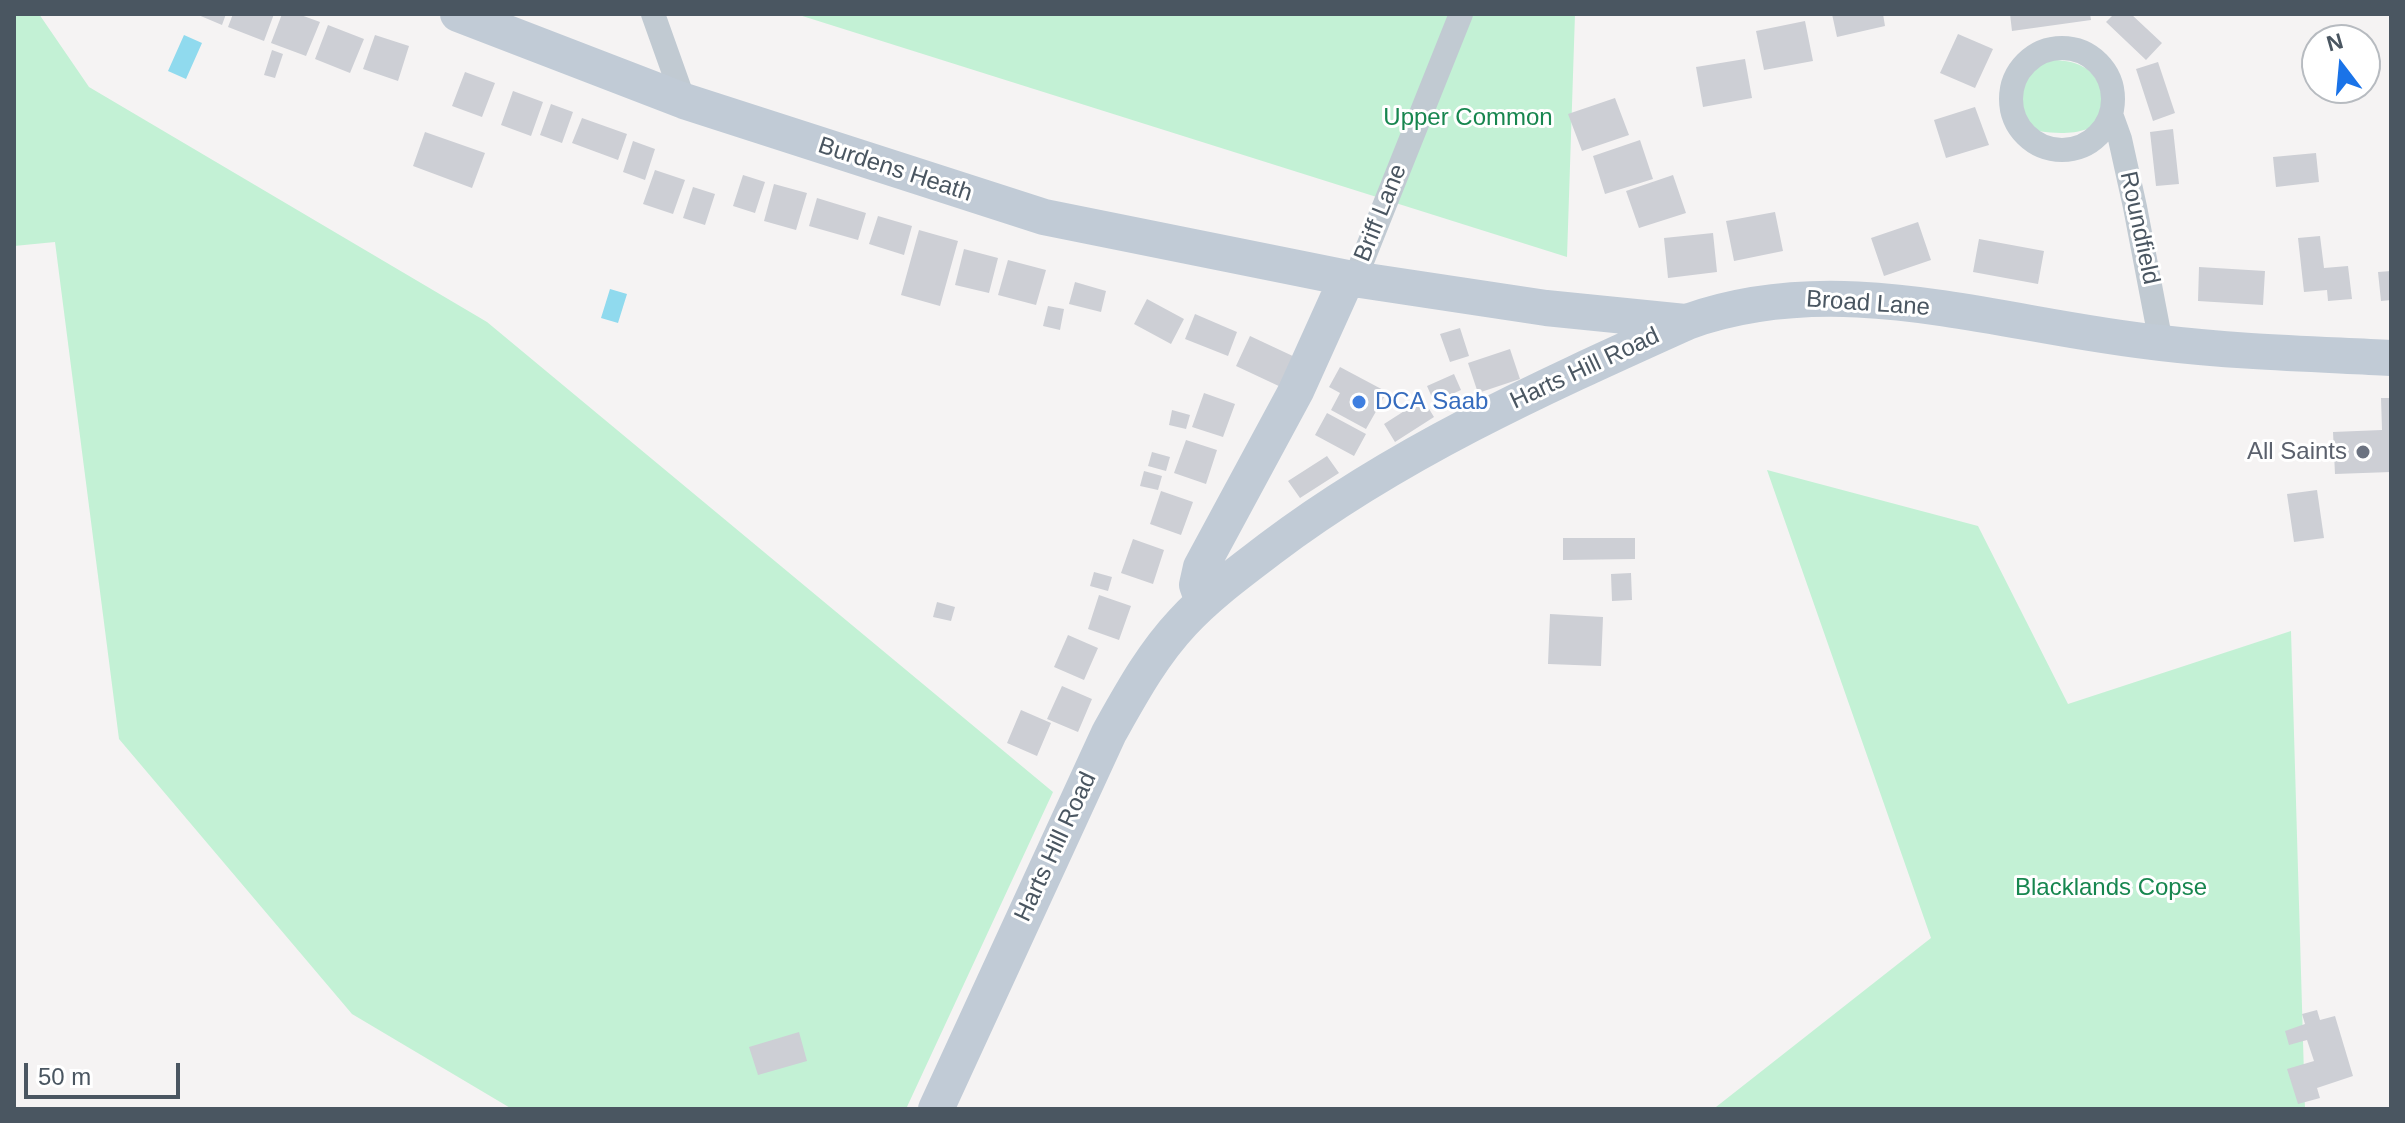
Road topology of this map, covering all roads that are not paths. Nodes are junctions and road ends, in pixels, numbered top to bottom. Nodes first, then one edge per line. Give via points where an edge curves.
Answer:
1 (458, 14) edge
2 (653, 14) edge
3 (1461, 14) edge
4 (684, 101) junction
5 (2111, 114) junction
6 (1351, 279) junction
7 (1687, 322) junction
8 (2161, 343) junction
9 (2391, 358) edge
10 (1203, 602) junction
11 (936, 1109) edge

1 - 4 street, Burdens Heath
2 - 4 street
3 - 6 street, Briff Lane
4 - 6 street, Burdens Heath via 1044,217
5 - 5 street, Roundfield via 2113,98 2103,68 2077,49 2044,50 2019,70 2012,85 2014,120 2039,145 2056,150 2090,142
5 - 8 street, Roundfield
6 - 7 street, Broad Lane via 1546,308
6 - 10 street via 1201,567 1197,585
7 - 8 street, Broad Lane via 1757,304 1836,298 1903,302
7 - 10 street, Harts Hill Road via 1421,449 1291,534
8 - 9 street, Broad Lane
10 - 11 street, Harts Hill Road via 1161,649 1109,733

